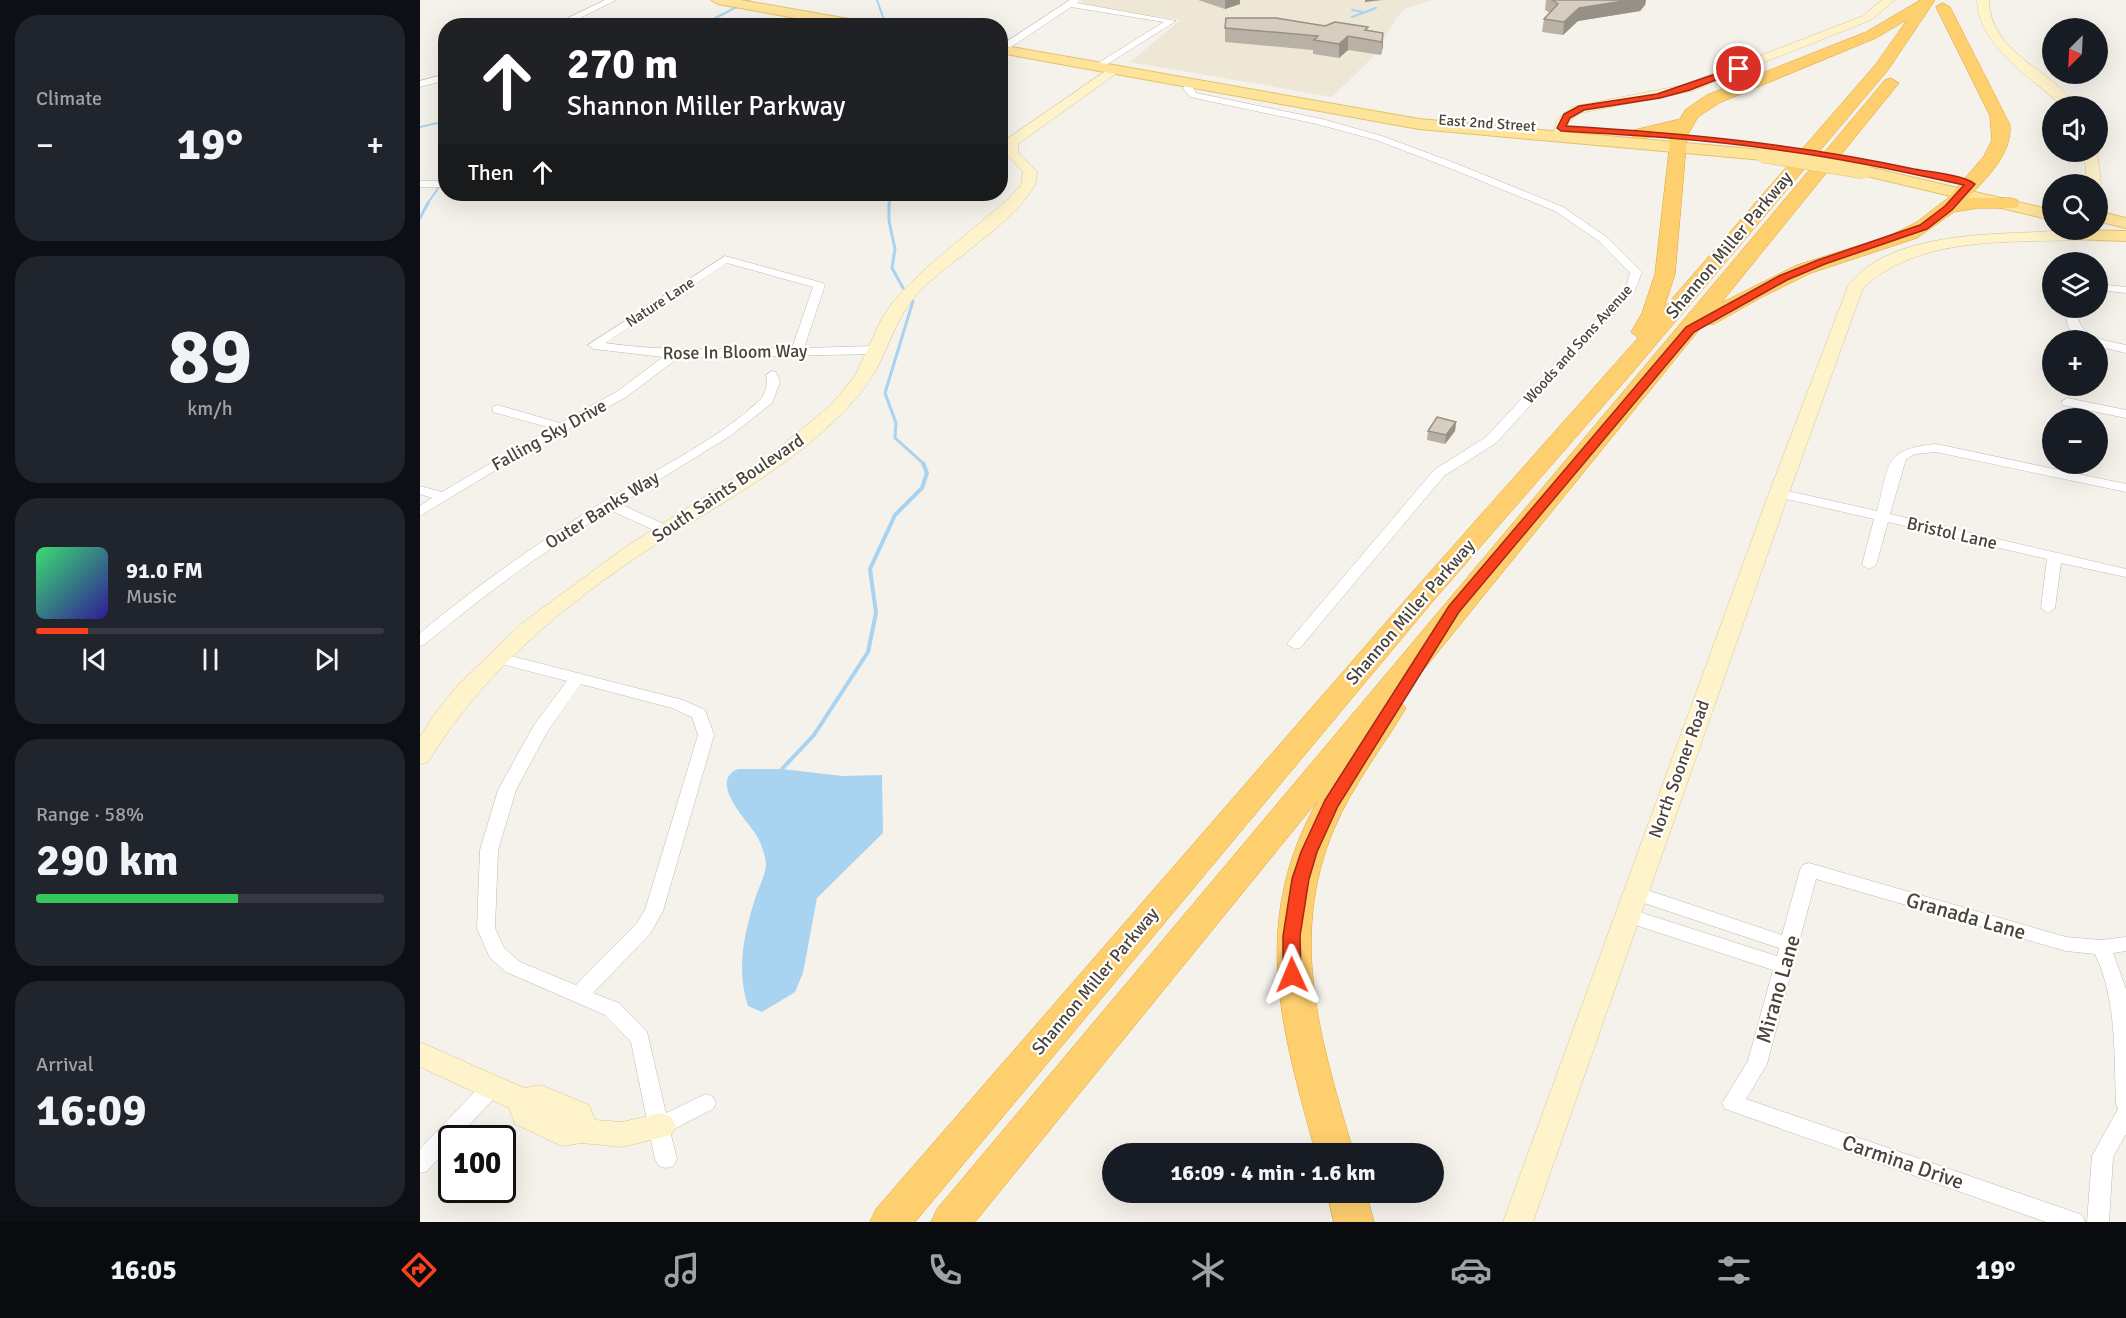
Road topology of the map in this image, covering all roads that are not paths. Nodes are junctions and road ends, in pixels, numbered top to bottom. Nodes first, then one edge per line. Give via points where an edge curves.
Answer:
1 (612, 0) edge
2 (718, 0) edge
3 (1889, 0) edge
4 (1983, 0) edge
5 (1072, 2) edge
6 (1936, 2) edge
7 (573, 18) edge
8 (825, 18) edge
9 (1935, 22) dead end
10 (1159, 31) junction
11 (1008, 44) edge
12 (1008, 50) edge
13 (1098, 67) junction
14 (1904, 68) dead end
15 (1113, 70) junction
16 (438, 79) edge
17 (1193, 83) junction
18 (420, 84) edge
19 (2058, 96) edge
20 (1067, 100) junction
21 (1561, 133) junction
22 (1640, 134) joint
23 (1679, 135) junction
24 (420, 184) edge
25 (438, 184) edge
26 (1966, 188) junction
27 (2042, 202) edge
28 (2010, 204) junction
29 (1948, 208) junction
30 (2042, 212) edge
31 (2108, 219) edge
32 (2126, 223) edge
33 (2108, 230) edge
34 (2108, 234) edge
35 (2042, 235) edge
36 (2126, 235) edge
37 (2108, 288) edge
38 (2126, 290) edge
39 (1690, 329) junction
40 (2108, 344) edge
41 (594, 345) joint
42 (2126, 349) edge
43 (875, 350) junction
44 (797, 351) junction
45 (675, 354) junction
46 (1623, 369) junction
47 (772, 375) dead end
48 (2067, 402) dead end
49 (498, 409) dead end
50 (2126, 414) edge
51 (561, 428) junction
52 (2126, 488) edge
53 (420, 490) edge
54 (1779, 493) junction
55 (443, 497) junction
56 (609, 504) junction
57 (420, 512) edge
58 (1882, 517) junction
59 (665, 531) junction
60 (2055, 557) junction
61 (1869, 565) dead end
62 (2126, 573) edge
63 (2048, 608) dead end
64 (1454, 609) junction
65 (420, 641) edge
66 (1295, 644) dead end
67 (499, 658) junction
68 (577, 679) junction
69 (420, 756) edge
70 (1809, 870) joint
71 (1631, 904) junction
72 (1712, 919) junction
73 (1706, 940) junction
74 (2126, 944) edge
75 (1791, 945) junction
76 (2102, 947) junction
77 (1785, 966) junction
78 (580, 994) junction
79 (420, 1054) edge
80 (492, 1087) junction
81 (706, 1103) dead end
82 (1732, 1103) joint
83 (2126, 1104) edge
84 (2126, 1113) edge
85 (661, 1126) junction
86 (1332, 1143) edge
87 (666, 1159) dead end
88 (420, 1164) edge
89 (1349, 1203) edge
90 (890, 1222) edge
91 (951, 1222) edge
92 (1354, 1222) edge
93 (1518, 1222) edge
94 (2074, 1222) edge
95 (2098, 1222) edge

1 - 7 street
2 - 8 main road
3 - 21 street via 1857,22 1709,80 1657,96 1571,113 1563,121
4 - 19 street via 1983,17 1993,34
5 - 10 street, South Saints Boulevard via 1172,21
5 - 11 street
6 - 9 highway
6 - 23 highway via 1871,35 1713,99 1691,114
6 - 26 highway via 2002,126 1999,150
6 - 46 highway, Shannon Miller Parkway
10 - 13 street, South Saints Boulevard
10 - 15 street, South Saints Boulevard via 1150,44
12 - 13 main road, East 2nd Street
13 - 15 main road, East 2nd Street
13 - 20 street, South Saints Boulevard via 1071,85
14 - 39 highway, Shannon Miller Parkway
15 - 17 main road, East 2nd Street
15 - 20 street, South Saints Boulevard
16 - 18 street
17 - 21 main road, East 2nd Street via 1430,125
17 - 66 street, Woods and Sons Avenue via 1188,88 1193,95 1310,118 1357,132 1559,209 1604,240 1636,272 1631,288 1491,440 1439,473
20 - 43 street, South Saints Boulevard via 1012,142 1013,157 1030,171 1028,186 910,292 892,314
21 - 22 main road, East 2nd Street
21 - 23 main road
22 - 23 highway via 1667,129
23 - 26 main road, bridge via 1866,166
23 - 46 highway via 1665,274 1652,313
24 - 25 street
26 - 27 main road
26 - 28 main road
26 - 29 highway
28 - 29 highway via 1967,203
28 - 30 main road
29 - 39 highway via 1906,235 1783,278
31 - 32 main road
33 - 36 main road
34 - 36 main road
35 - 54 street, North Sooner Road via 1956,243 1896,257 1864,275 1843,317
37 - 38 street
39 - 64 highway, Shannon Miller Parkway
40 - 42 street
41 - 44 street, Nature Lane via 725,260 819,285
41 - 45 street, Rose In Bloom Way
43 - 44 street, Rose In Bloom Way
43 - 59 street, South Saints Boulevard via 869,367 850,394 811,433 748,479
44 - 45 street, Rose In Bloom Way
45 - 51 street, Falling Sky Drive via 622,394
46 - 90 highway, Shannon Miller Parkway via 1424,595
47 - 56 street, Outer Banks Way via 774,382 768,400 725,434
48 - 50 street
49 - 51 street
51 - 55 street, Falling Sky Drive
52 - 58 street via 1947,450 1919,448 1898,459
53 - 55 street
54 - 58 street, Bristol Lane
54 - 71 street, North Sooner Road
55 - 57 street, Falling Sky Drive
56 - 59 street
56 - 65 street, Outer Banks Way via 471,598
58 - 60 street, Bristol Lane
58 - 61 street
59 - 67 street, South Saints Boulevard via 541,620
60 - 62 street, Bristol Lane
60 - 63 street
64 - 86 highway via 1330,804 1300,879 1291,936 1292,975 1305,1046
64 - 91 highway, Shannon Miller Parkway
67 - 68 street
67 - 69 street, South Saints Boulevard via 446,717
68 - 78 street via 540,729 507,790 489,850 486,928 497,953 513,967
68 - 78 street via 677,704 699,714 706,735 654,911 643,928
70 - 75 street, Mirano Lane
70 - 76 street, Granada Lane via 2066,944
71 - 72 street
71 - 73 street
71 - 93 street, North Sooner Road
72 - 73 street
72 - 75 street
73 - 77 street
74 - 76 street, Granada Lane
75 - 77 street, Mirano Lane
76 - 83 street via 2118,986
77 - 82 street, Mirano Lane via 1757,1064
78 - 85 street via 612,1009 640,1038
79 - 80 street
80 - 85 street via 522,1101 525,1115 562,1133 582,1130 615,1136
80 - 88 street
81 - 85 street
82 - 94 street, Carmina Drive
84 - 95 street via 2103,1156
85 - 87 street
89 - 92 highway

